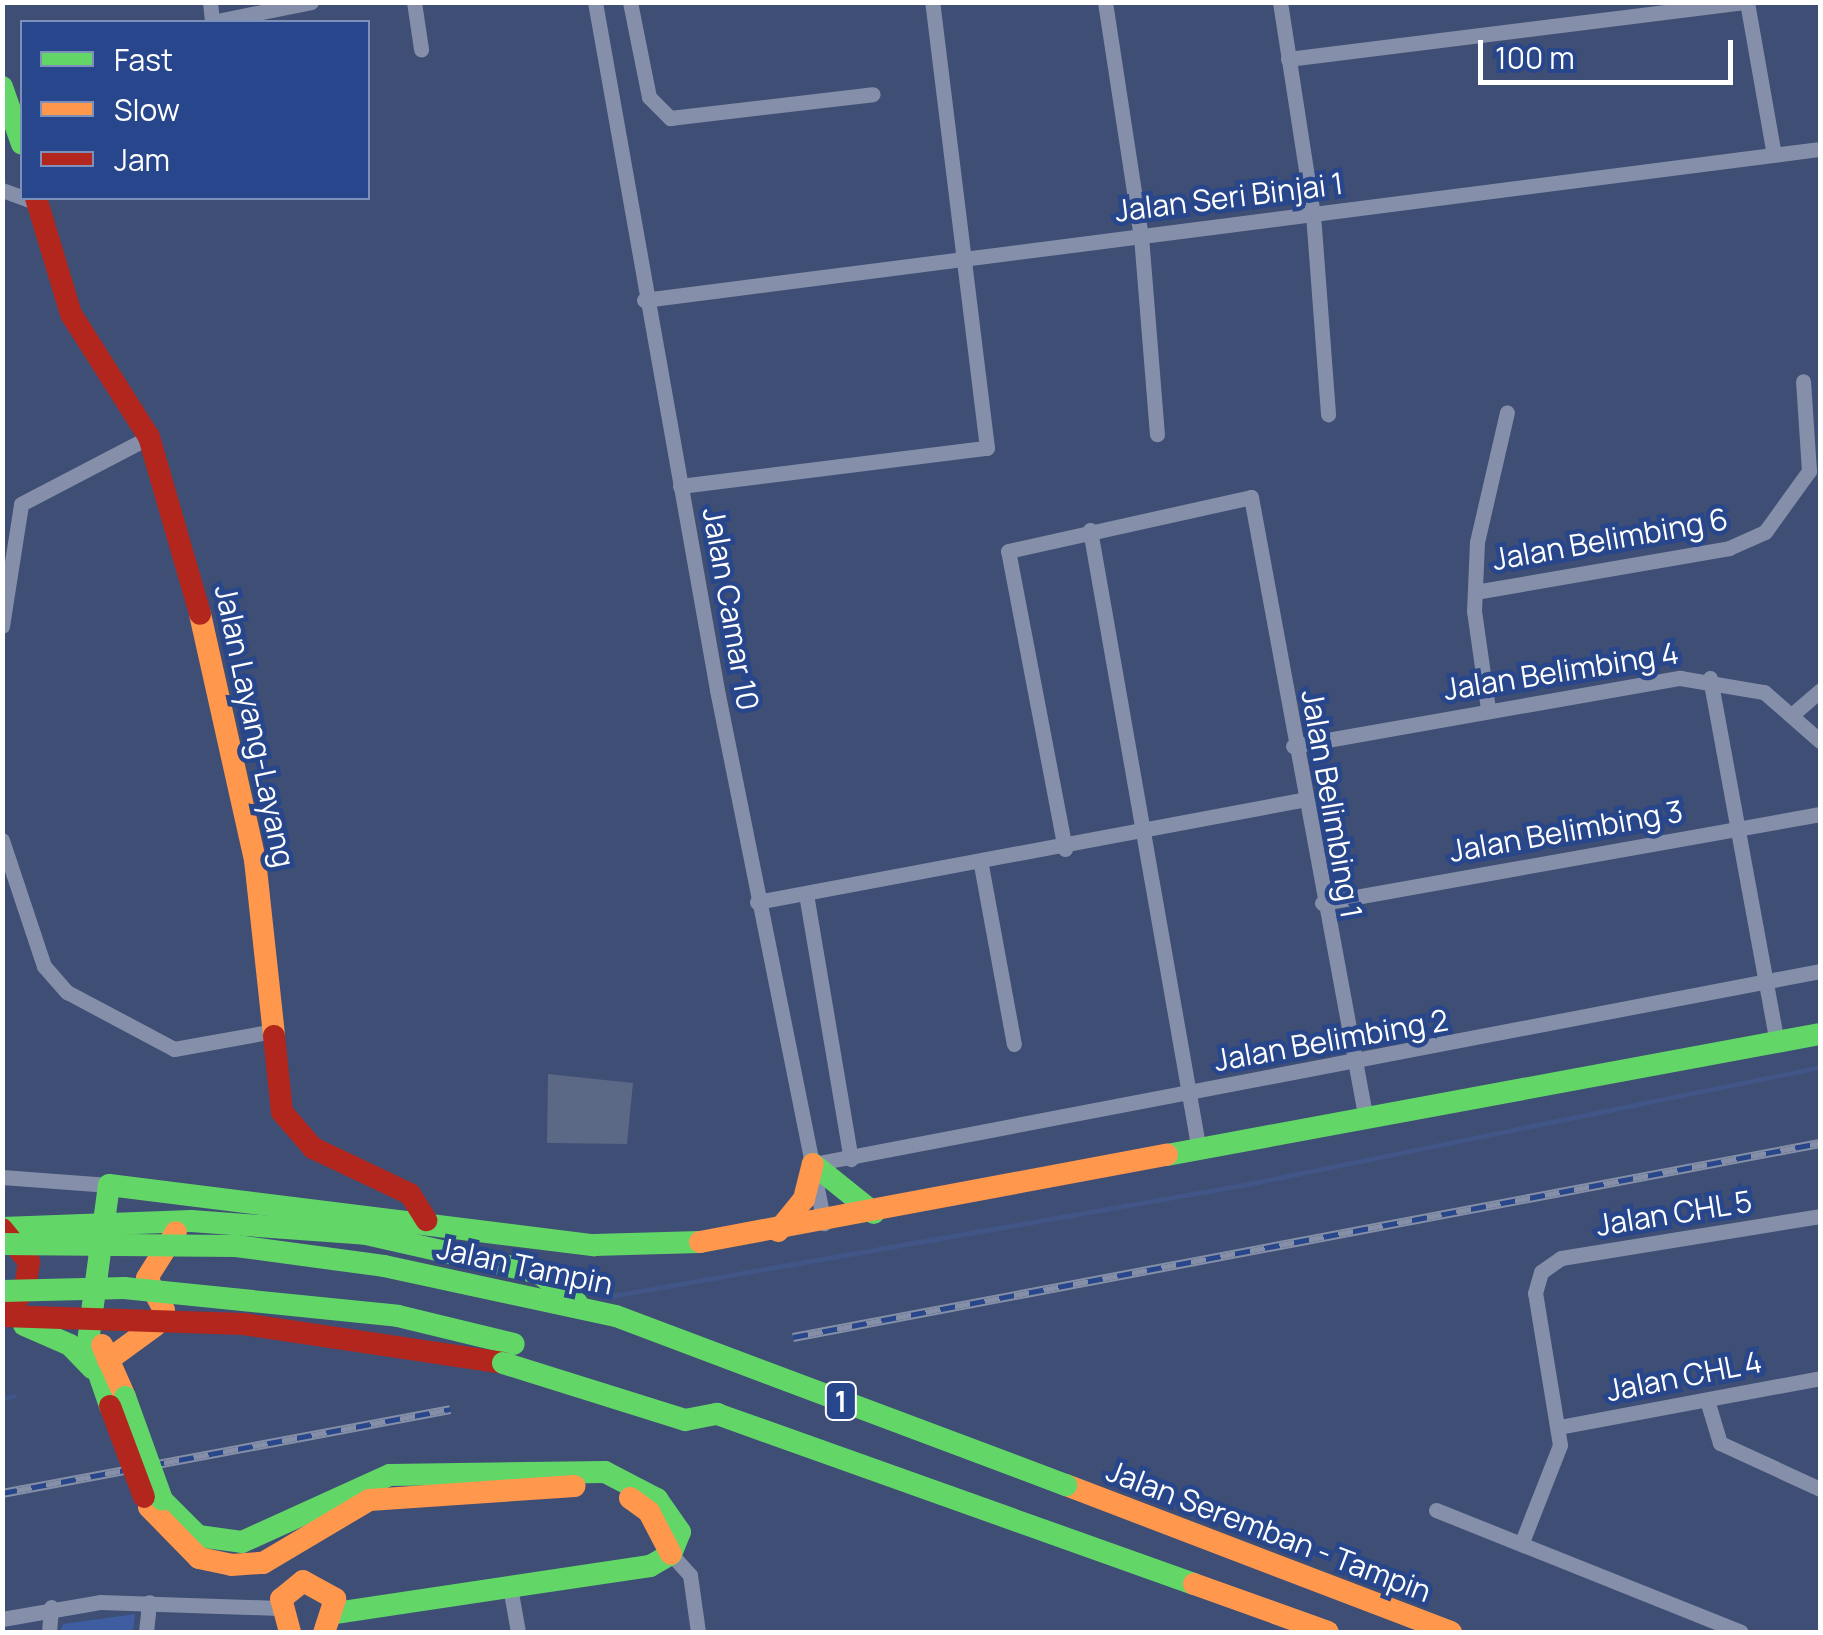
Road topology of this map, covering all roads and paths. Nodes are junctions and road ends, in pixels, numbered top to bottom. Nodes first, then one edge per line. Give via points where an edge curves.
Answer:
1 (311, 2) edge
2 (414, 2) edge
3 (595, 2) edge
4 (630, 2) edge
5 (932, 2) edge
6 (1105, 2) edge
7 (1280, 2) edge
8 (1746, 2) edge
9 (1626, 9) edge
10 (222, 20) edge
11 (422, 49) dead end
12 (1288, 60) junction
13 (2, 88) edge
14 (873, 94) dead end
15 (20, 138) edge
16 (1820, 149) edge
17 (1774, 155) junction
18 (37, 200) edge
19 (1313, 214) junction
20 (1142, 236) junction
21 (964, 258) junction
22 (644, 300) junction
23 (1803, 382) dead end
24 (1507, 412) dead end
25 (1328, 414) dead end
26 (1157, 434) dead end
27 (150, 438) junction
28 (680, 486) junction
29 (9, 519) edge
30 (1090, 530) junction
31 (7, 568) edge
32 (1475, 592) junction
33 (2, 626) edge
34 (1710, 678) junction
35 (1820, 690) edge
36 (1488, 709) junction
37 (1794, 713) junction
38 (1820, 741) edge
39 (1293, 746) junction
40 (1301, 800) junction
41 (1820, 814) edge
42 (1736, 828) junction
43 (1143, 834) junction
44 (2, 840) edge
45 (1065, 849) junction
46 (981, 865) junction
47 (806, 894) junction
48 (758, 902) junction
49 (1322, 903) junction
50 (1820, 971) edge
51 (1764, 984) junction
52 (274, 1031) junction
53 (1820, 1034) edge
54 (1014, 1044) dead end
55 (1777, 1044) junction
56 (1354, 1065) junction
57 (1188, 1094) junction
58 (1366, 1120) junction
59 (1198, 1151) junction
60 (850, 1159) junction
61 (812, 1164) junction
62 (2, 1176) edge
63 (109, 1185) junction
64 (874, 1213) junction
65 (1820, 1216) edge
66 (426, 1220) junction
67 (190, 1222) junction
68 (824, 1222) junction
69 (104, 1224) junction
70 (2, 1228) edge
71 (778, 1232) junction
72 (2, 1244) edge
73 (2, 1291) edge
74 (577, 1303) junction
75 (2, 1315) edge
76 (173, 1320) junction
77 (91, 1322) junction
78 (508, 1354) junction
79 (100, 1364) junction
80 (1820, 1378) edge
81 (1707, 1400) junction
82 (1559, 1427) junction
83 (1066, 1485) joint
84 (1820, 1489) edge
85 (1436, 1510) dead end
86 (1522, 1542) junction
87 (671, 1554) junction
88 (510, 1588) junction
89 (149, 1602) junction
90 (51, 1607) junction
91 (278, 1608) junction
92 (2, 1619) edge
93 (330, 1623) edge
94 (50, 1632) edge
95 (146, 1632) edge
96 (290, 1632) edge
97 (518, 1632) edge
98 (698, 1632) edge
99 (1328, 1632) edge
100 (1451, 1632) edge
101 (1741, 1632) edge

1 - 10 street
2 - 11 street
3 - 22 street, Jalan Camar 10
4 - 14 street via 649,97 670,118
5 - 21 street
6 - 20 street
7 - 12 street
8 - 9 street
8 - 17 street
9 - 12 street
12 - 19 street
13 - 15 main road
16 - 17 street, Jalan Seri Binjai 1
17 - 19 street, Jalan Seri Binjai 1
18 - 27 main road, Jalan Layang-Layang via 71,314
19 - 20 street, Jalan Seri Binjai 1
19 - 25 street
20 - 21 street, Jalan Seri Binjai 1
20 - 26 street
21 - 22 street, Jalan Seri Binjai 1
21 - 28 street via 986,448
22 - 28 street, Jalan Camar 10
23 - 32 street, Jalan Belimbing 6 via 1810,471 1765,532 1729,548
24 - 32 street
27 - 29 street via 42,485
27 - 52 main road, Jalan Layang-Layang via 188,554 255,860
28 - 48 street, Jalan Camar 10
29 - 31 street
30 - 39 street, Jalan Belimbing 1 via 1251,497
30 - 43 street
30 - 45 street via 1016,546 1006,558
31 - 33 street
32 - 36 street
34 - 36 street, Jalan Belimbing 4
34 - 37 street, Jalan Belimbing 4 via 1764,692
34 - 42 street
35 - 37 street
36 - 39 street, Jalan Belimbing 4
37 - 38 street, Jalan Belimbing 4
39 - 40 street, Jalan Belimbing 1
40 - 43 street
40 - 49 street, Jalan Belimbing 1
41 - 42 street, Jalan Belimbing 3
42 - 49 street, Jalan Belimbing 3
42 - 51 street
43 - 45 street
43 - 57 street
44 - 52 street via 44,966 67,992 174,1049
45 - 46 street
46 - 47 street
46 - 54 street
47 - 48 street
47 - 60 street
48 - 61 street, Jalan Camar 10
49 - 56 street, Jalan Belimbing 1
50 - 51 street, Jalan Belimbing 2
51 - 55 street
51 - 56 street, Jalan Belimbing 2
52 - 66 main road, Jalan Layang-Layang via 282,1112 297,1136 410,1194
53 - 55 main road
55 - 58 main road
56 - 57 street, Jalan Belimbing 2
56 - 58 street, Jalan Belimbing 1
57 - 59 street
57 - 60 street, Jalan Belimbing 2
58 - 59 main road
59 - 64 main road
60 - 61 street, Jalan Belimbing 2
61 - 64 main road
61 - 68 street, Jalan Camar 10
61 - 71 main road via 804,1199
62 - 63 street
63 - 66 main road
63 - 69 main road
64 - 68 main road
65 - 82 street, Jalan CHL 5 via 1562,1258 1541,1272 1537,1311
66 - 71 main road via 594,1245
67 - 69 main road
67 - 74 main road via 366,1234 539,1272
67 - 76 main road via 152,1258 147,1278
68 - 71 main road
69 - 70 main road
69 - 77 main road
70 - 75 main road via 24,1252 30,1278
72 - 74 main road, Jalan Tampin / 1, bridge via 236,1246
73 - 78 main road, bridge via 124,1288 398,1316
74 - 83 main road, Jalan Tampin / 1, bridge
75 - 77 main road
75 - 79 main road
76 - 77 main road
76 - 78 main road
76 - 79 main road via 131,1335
77 - 79 main road
78 - 99 main road, 1, bridge via 685,1420 716,1414
79 - 87 main road, bridge via 154,1502 198,1536 242,1542 390,1475 605,1472 672,1513 680,1541
80 - 81 street, Jalan CHL 4
81 - 82 street, Jalan CHL 4
81 - 84 street via 1720,1443
82 - 86 street via 1558,1457
83 - 100 main road, Jalan Seremban - Tampin / 1
85 - 86 street
86 - 101 street
87 - 88 main road via 650,1566
87 - 98 street via 690,1575
88 - 93 main road
88 - 97 street
89 - 90 street
89 - 91 street
89 - 95 street
90 - 92 street
90 - 94 street
91 - 93 main road via 286,1590 312,1580 330,1590
91 - 96 main road

